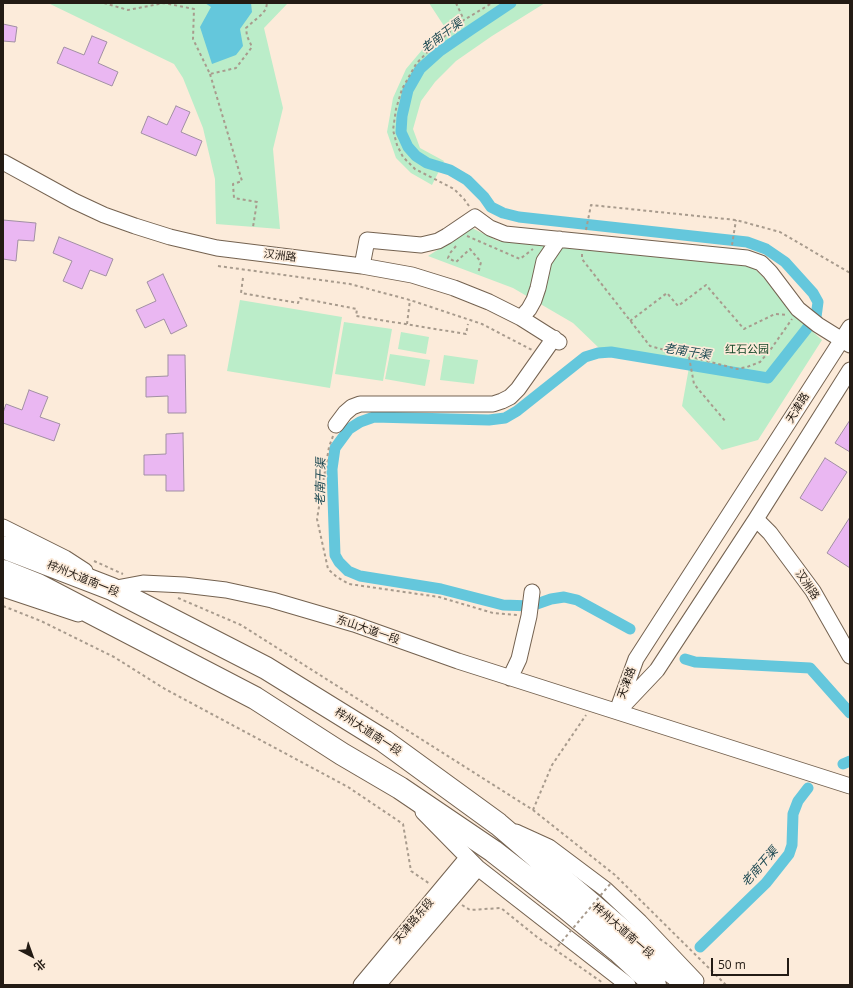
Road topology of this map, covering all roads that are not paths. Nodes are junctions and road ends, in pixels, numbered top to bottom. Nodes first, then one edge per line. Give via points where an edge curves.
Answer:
1 (3, 162) edge
2 (560, 239) junction
3 (362, 266) junction
4 (521, 318) junction
5 (850, 327) edge
6 (846, 343) edge
7 (850, 370) edge
8 (336, 425) road end
9 (756, 519) junction
10 (3, 527) edge
11 (3, 547) edge
12 (4, 586) edge
13 (112, 589) junction
14 (532, 592) dead end
15 (850, 656) edge
16 (510, 678) junction
17 (617, 711) junction
18 (850, 786) edge
19 (400, 788) junction
20 (498, 824) junction
21 (467, 858) junction
22 (478, 868) junction
23 (361, 985) edge
24 (378, 985) edge
25 (628, 985) edge
26 (655, 985) edge
27 (689, 985) edge
28 (700, 985) edge

1 - 3 street, 汉洲路 via 104,215 170,237 217,248
2 - 3 street via 505,234 490,228 475,217 438,241 420,245 367,240
2 - 4 street via 544,261 534,300
2 - 6 street via 748,258 761,263 770,272 798,309
3 - 4 street, 汉洲路 via 412,275 454,288
4 - 8 street, 汉洲路 via 557,340 510,397 493,404 360,404 345,413
5 - 6 street, 天津路
6 - 17 street, 天津路 via 636,659
7 - 9 street, 天津路
9 - 15 street, 汉洲路 via 770,533 813,591
9 - 17 street, 天津路 via 657,670
10 - 13 street via 65,558
11 - 13 highway, 梓州大道南一段
12 - 19 highway, 梓州大道南一段 via 38,585 255,698
13 - 16 street, 东山大道一段 via 143,583 184,585 226,590 272,600 354,624
13 - 20 highway, 梓州大道南一段 via 272,672 384,741
14 - 16 street via 519,659
16 - 17 street, 东山大道一段
17 - 18 street, 东山大道一段
19 - 21 street
19 - 26 highway, 梓州大道南一段 via 492,850 612,946
20 - 27 highway, 梓州大道南一段
20 - 28 street via 549,847 605,889
21 - 22 street
21 - 23 street, 天津路东段
22 - 24 street, 天津路东段
22 - 25 street

